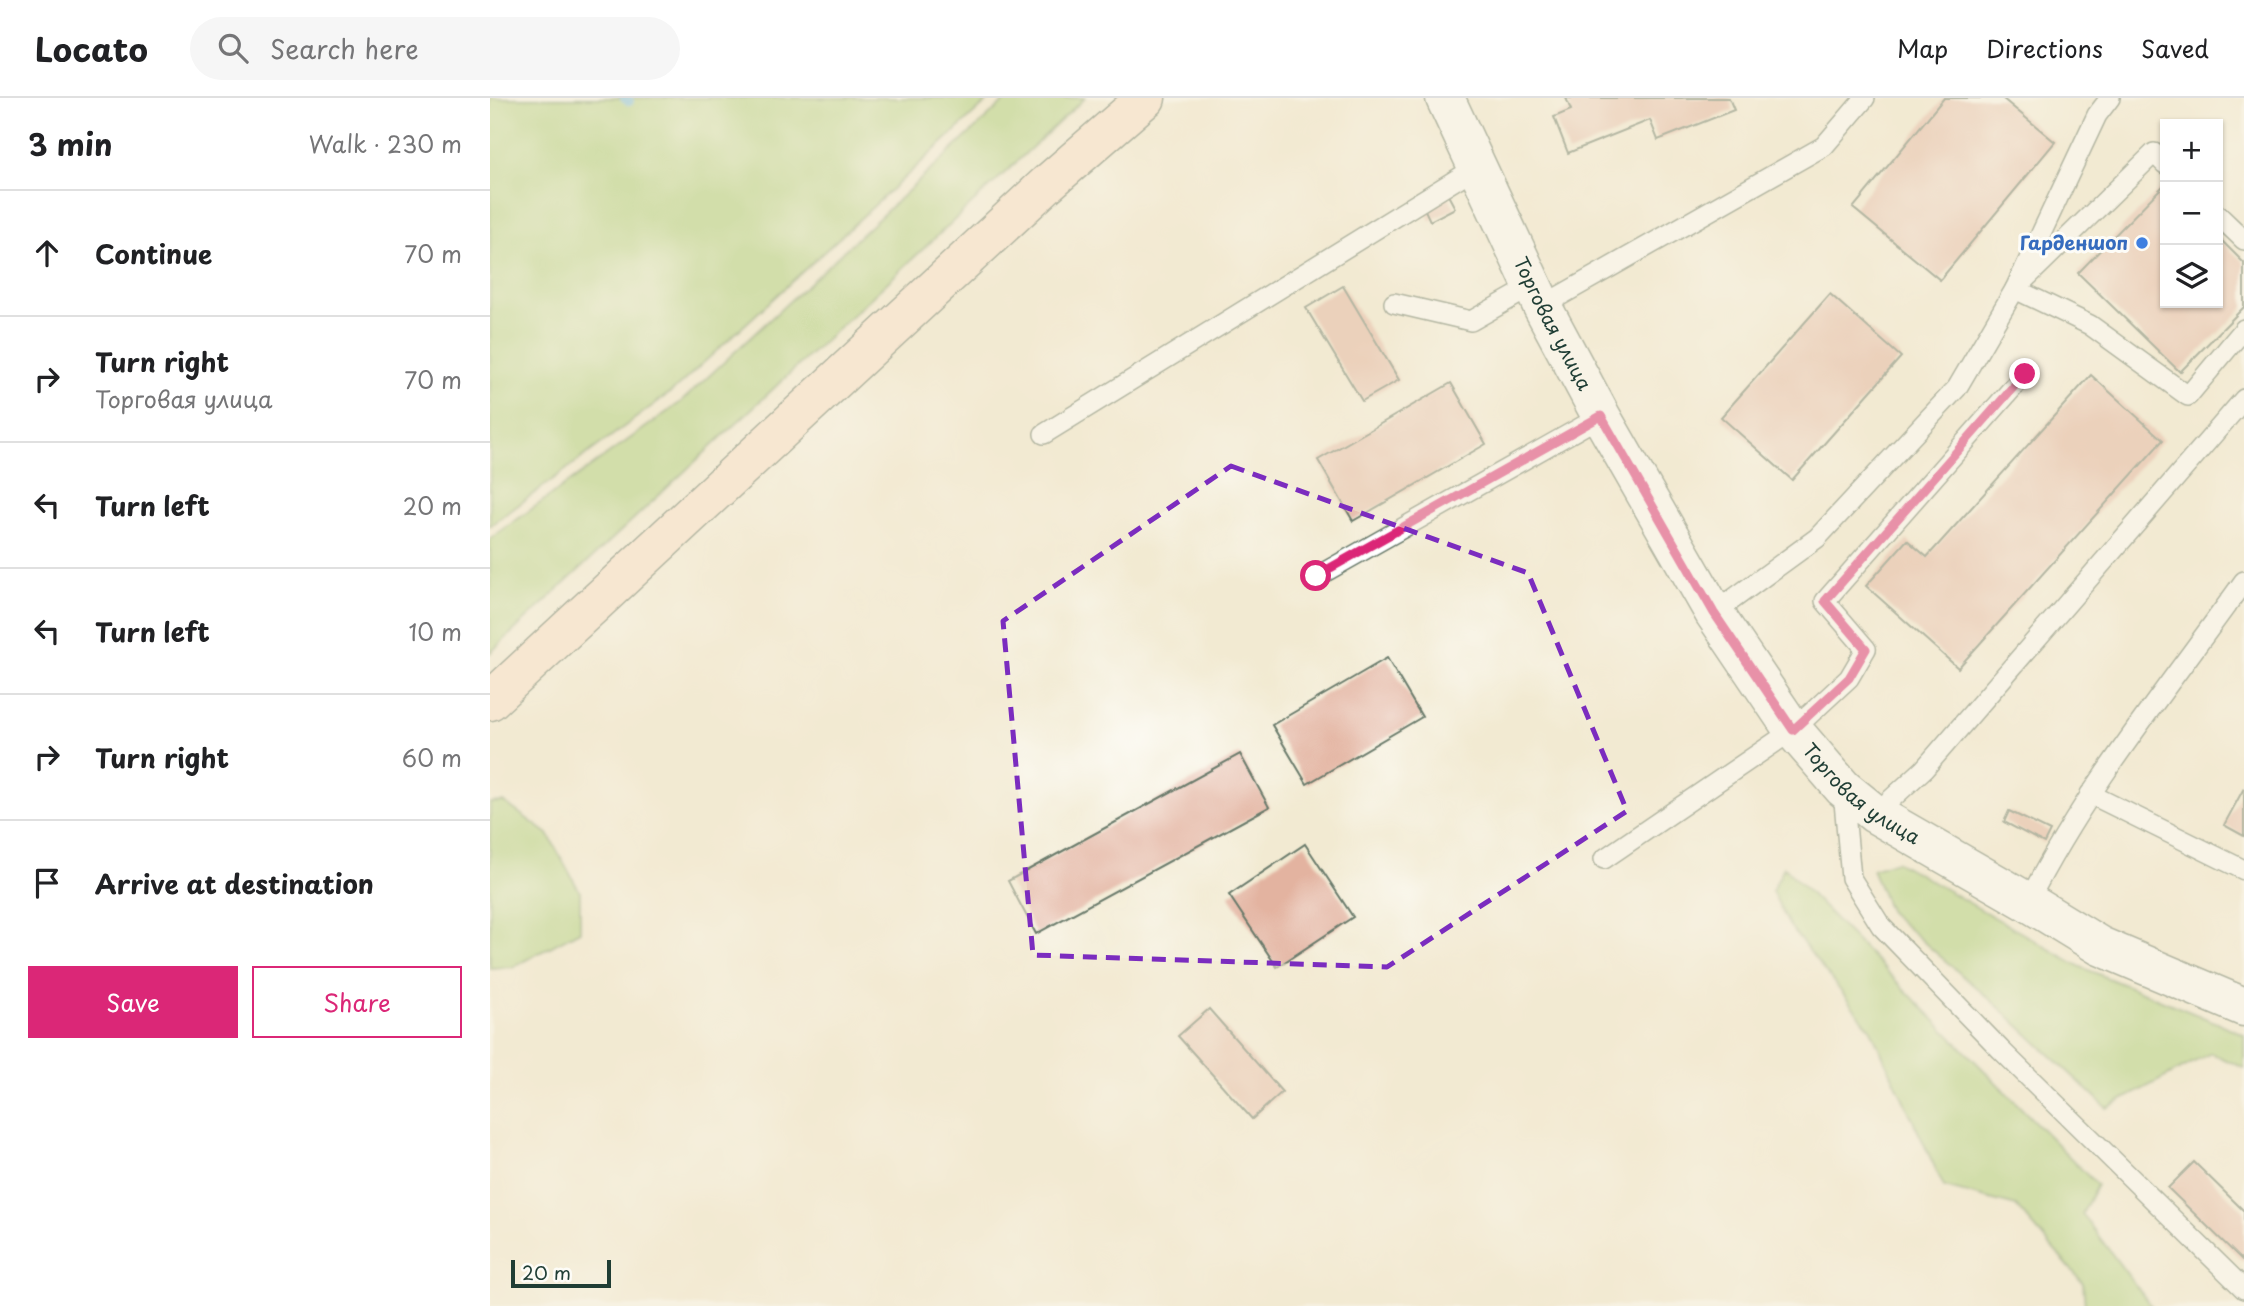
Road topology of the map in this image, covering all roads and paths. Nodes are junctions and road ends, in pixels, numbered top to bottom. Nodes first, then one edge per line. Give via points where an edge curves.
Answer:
1 (1146, 98) edge
2 (1446, 98) edge
3 (1865, 98) edge
4 (2110, 98) edge
5 (2160, 159) edge
6 (1478, 166) junction
7 (2223, 220) edge
8 (2244, 240) edge
9 (2015, 289) junction
10 (1537, 296) junction
11 (1394, 303) dead end
12 (2244, 329) edge
13 (2025, 374) dead end
14 (2244, 400) edge
15 (1601, 416) junction
16 (1044, 434) dead end
17 (1316, 576) dead end
18 (2244, 582) edge
19 (1714, 613) junction
20 (490, 701) edge
21 (1793, 730) junction
22 (1843, 788) junction
23 (2090, 794) junction
24 (1875, 814) junction
25 (1604, 859) dead end
26 (2244, 870) edge
27 (2028, 902) junction
28 (2244, 1007) edge
29 (2244, 1289) edge

1 - 20 main road via 1047,184
2 - 6 street, Торговая улица
3 - 10 lane via 1824,146
4 - 9 lane via 2097,114
5 - 9 lane via 2154,153
6 - 10 street, Торговая улица
6 - 16 lane
7 - 8 lane
9 - 12 lane via 2090,325 2188,396
9 - 19 lane via 1957,388 1920,428 1817,538
10 - 11 lane via 1471,321
10 - 15 street, Торговая улица
13 - 21 lane via 1825,601 1866,649 1849,678
14 - 24 lane via 1924,769
15 - 17 lane
15 - 19 street, Торговая улица
18 - 23 lane
19 - 21 street, Торговая улица
21 - 22 street, Торговая улица
21 - 25 lane
22 - 24 street, Торговая улица
22 - 29 lane via 1852,877 1881,926
23 - 26 lane
23 - 27 lane
24 - 27 street, Торговая улица
27 - 28 street, Торговая улица via 2100,947

